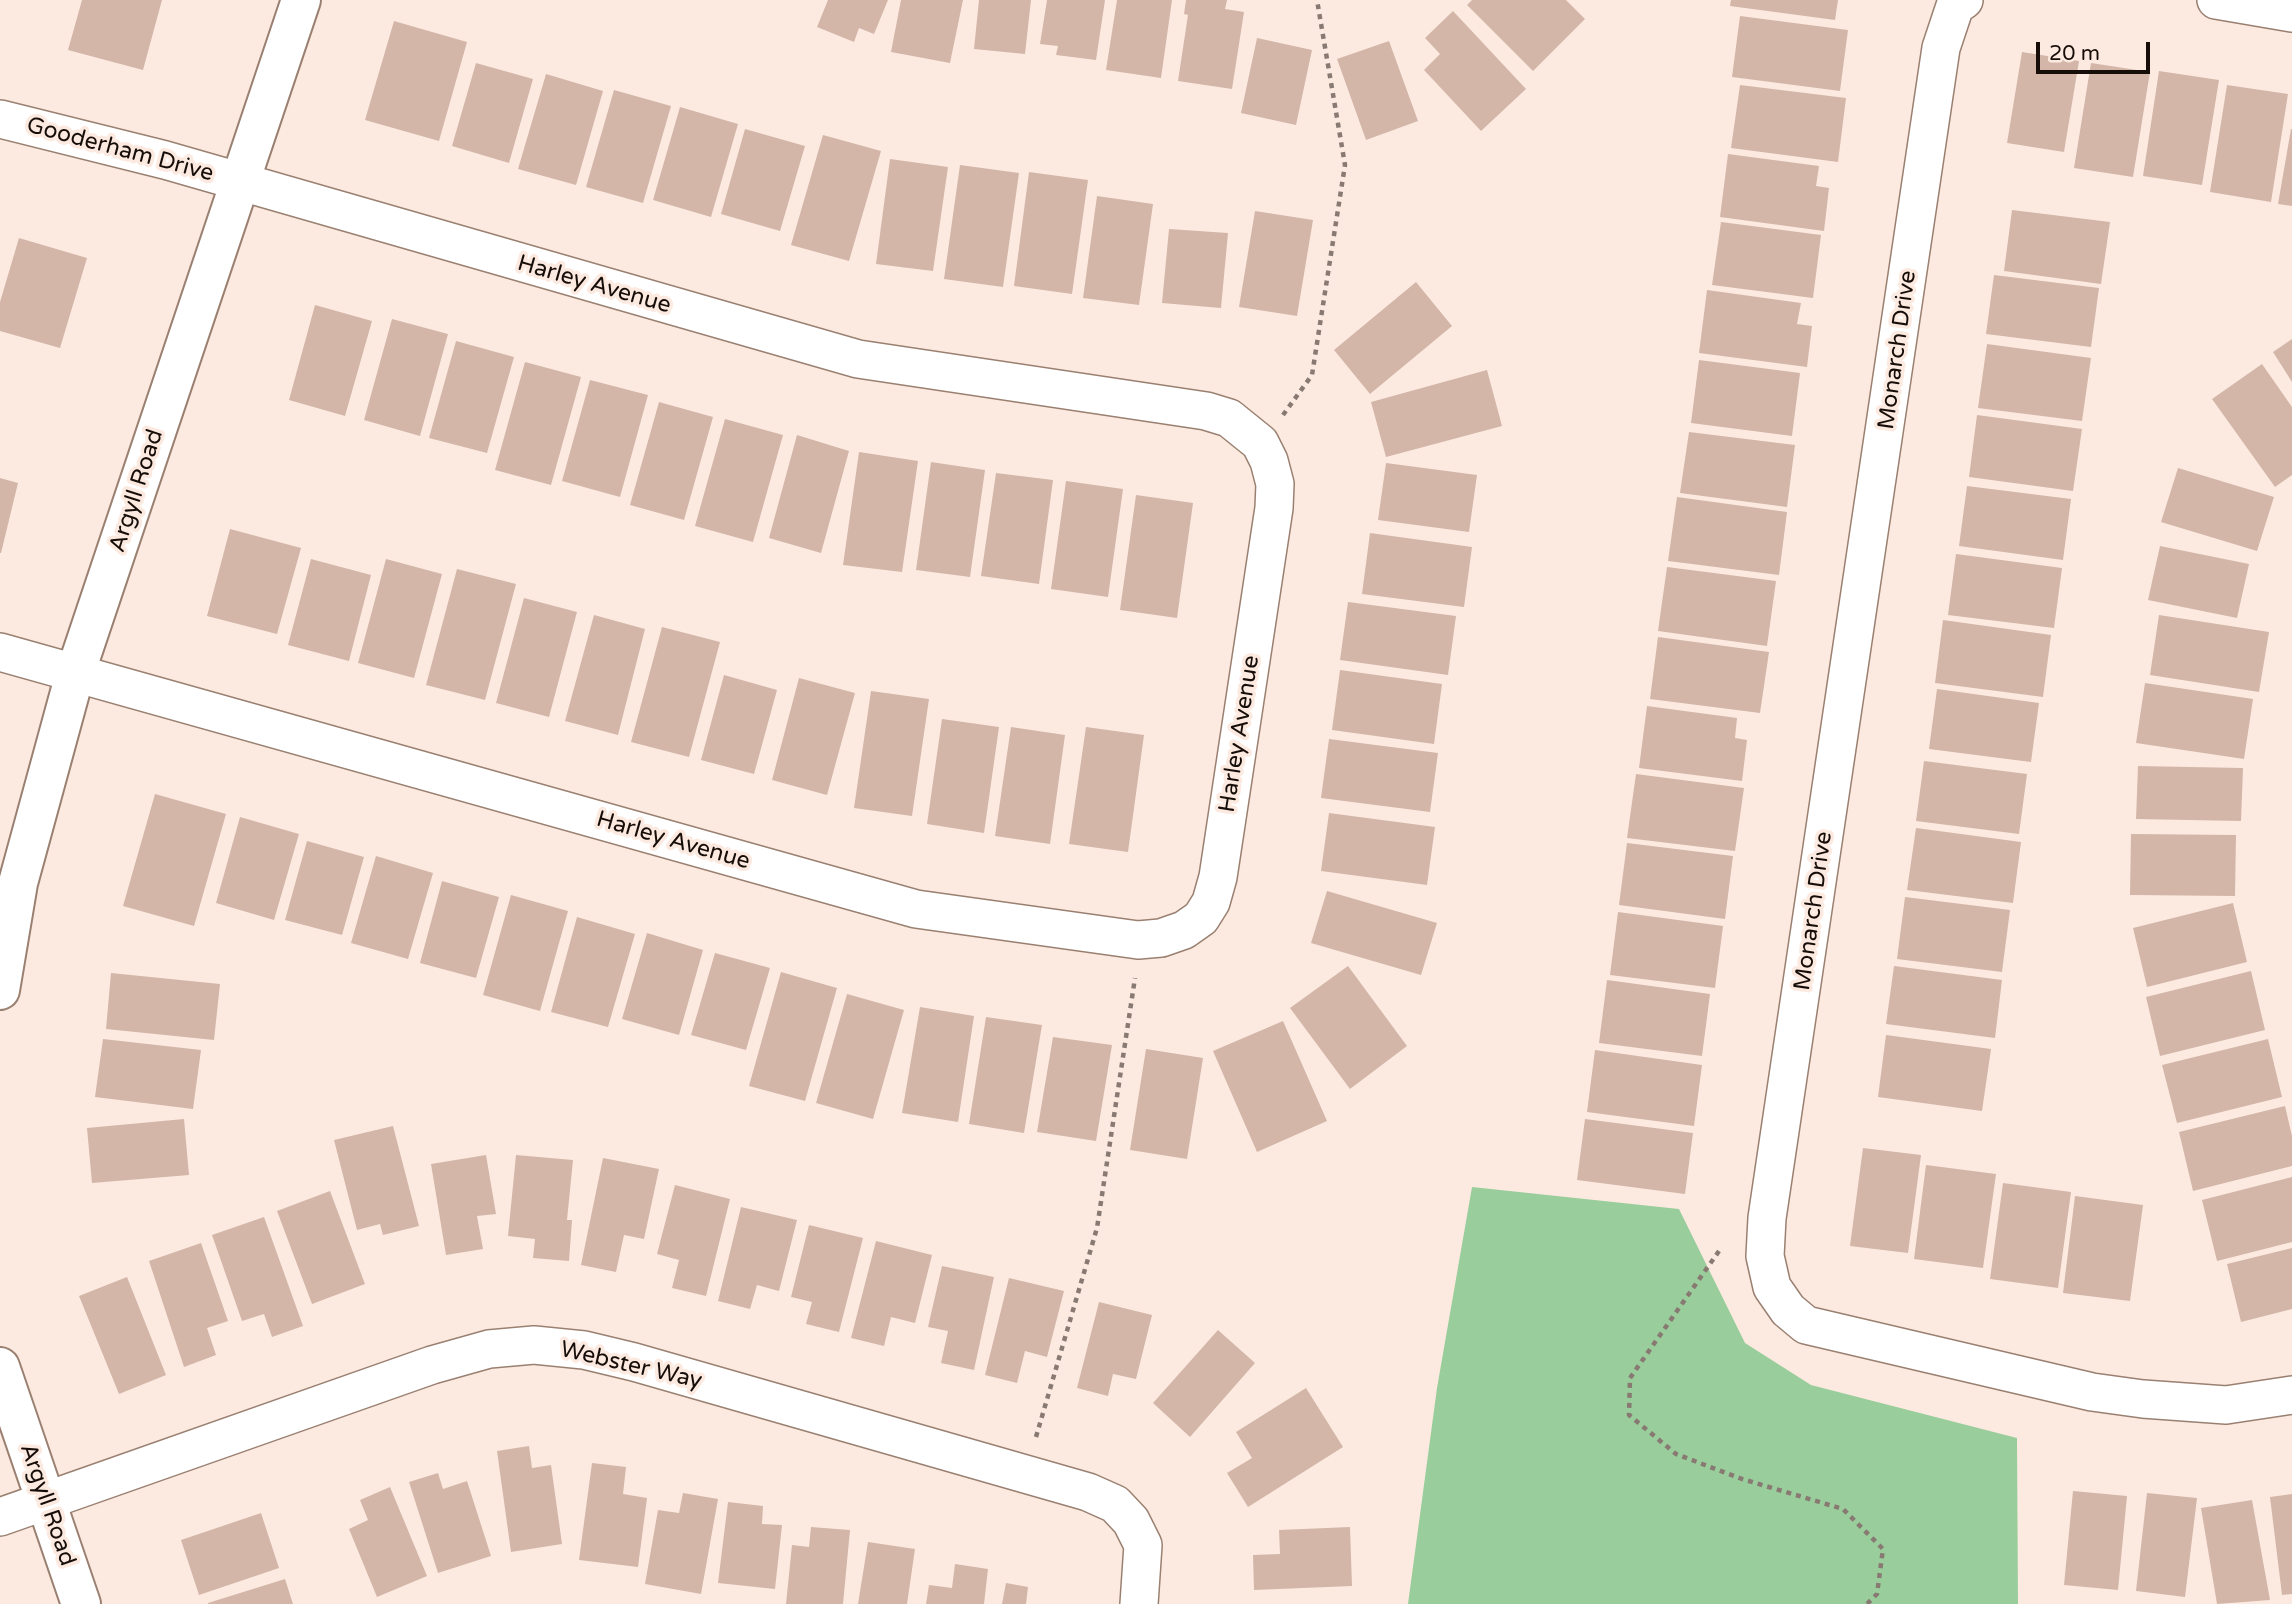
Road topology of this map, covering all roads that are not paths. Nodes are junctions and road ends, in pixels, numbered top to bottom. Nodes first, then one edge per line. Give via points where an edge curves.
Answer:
1 (301, 0) edge
2 (1964, 0) edge
3 (2216, 0) edge
4 (2292, 13) edge
5 (0, 119) edge
6 (240, 182) junction
7 (0, 652) edge
8 (75, 674) junction
9 (0, 990) edge
10 (0, 1367) edge
11 (2292, 1395) edge
12 (44, 1499) junction
13 (0, 1517) edge
14 (81, 1604) edge
15 (1139, 1604) edge

1 - 6 street, Argyll Road
2 - 11 street, Monarch Drive via 1955,6 1941,48 1767,1218 1765,1256 1772,1287 1806,1325 2092,1392 2226,1405
3 - 4 street
5 - 6 street, Gooderham Drive
6 - 8 street, Argyll Road
6 - 8 street, Harley Avenue via 858,359 1229,418 1260,443 1275,484 1211,902 1201,918 1184,930 1138,940 916,909
7 - 8 street, Harley Avenue
8 - 9 street, Argyll Road via 18,883
10 - 12 street, Argyll Road
12 - 13 street, Webster Way
12 - 14 street, Argyll Road
12 - 15 street, Webster Way via 432,1365 489,1349 534,1345 634,1362 1088,1492 1115,1504 1131,1521 1143,1545

